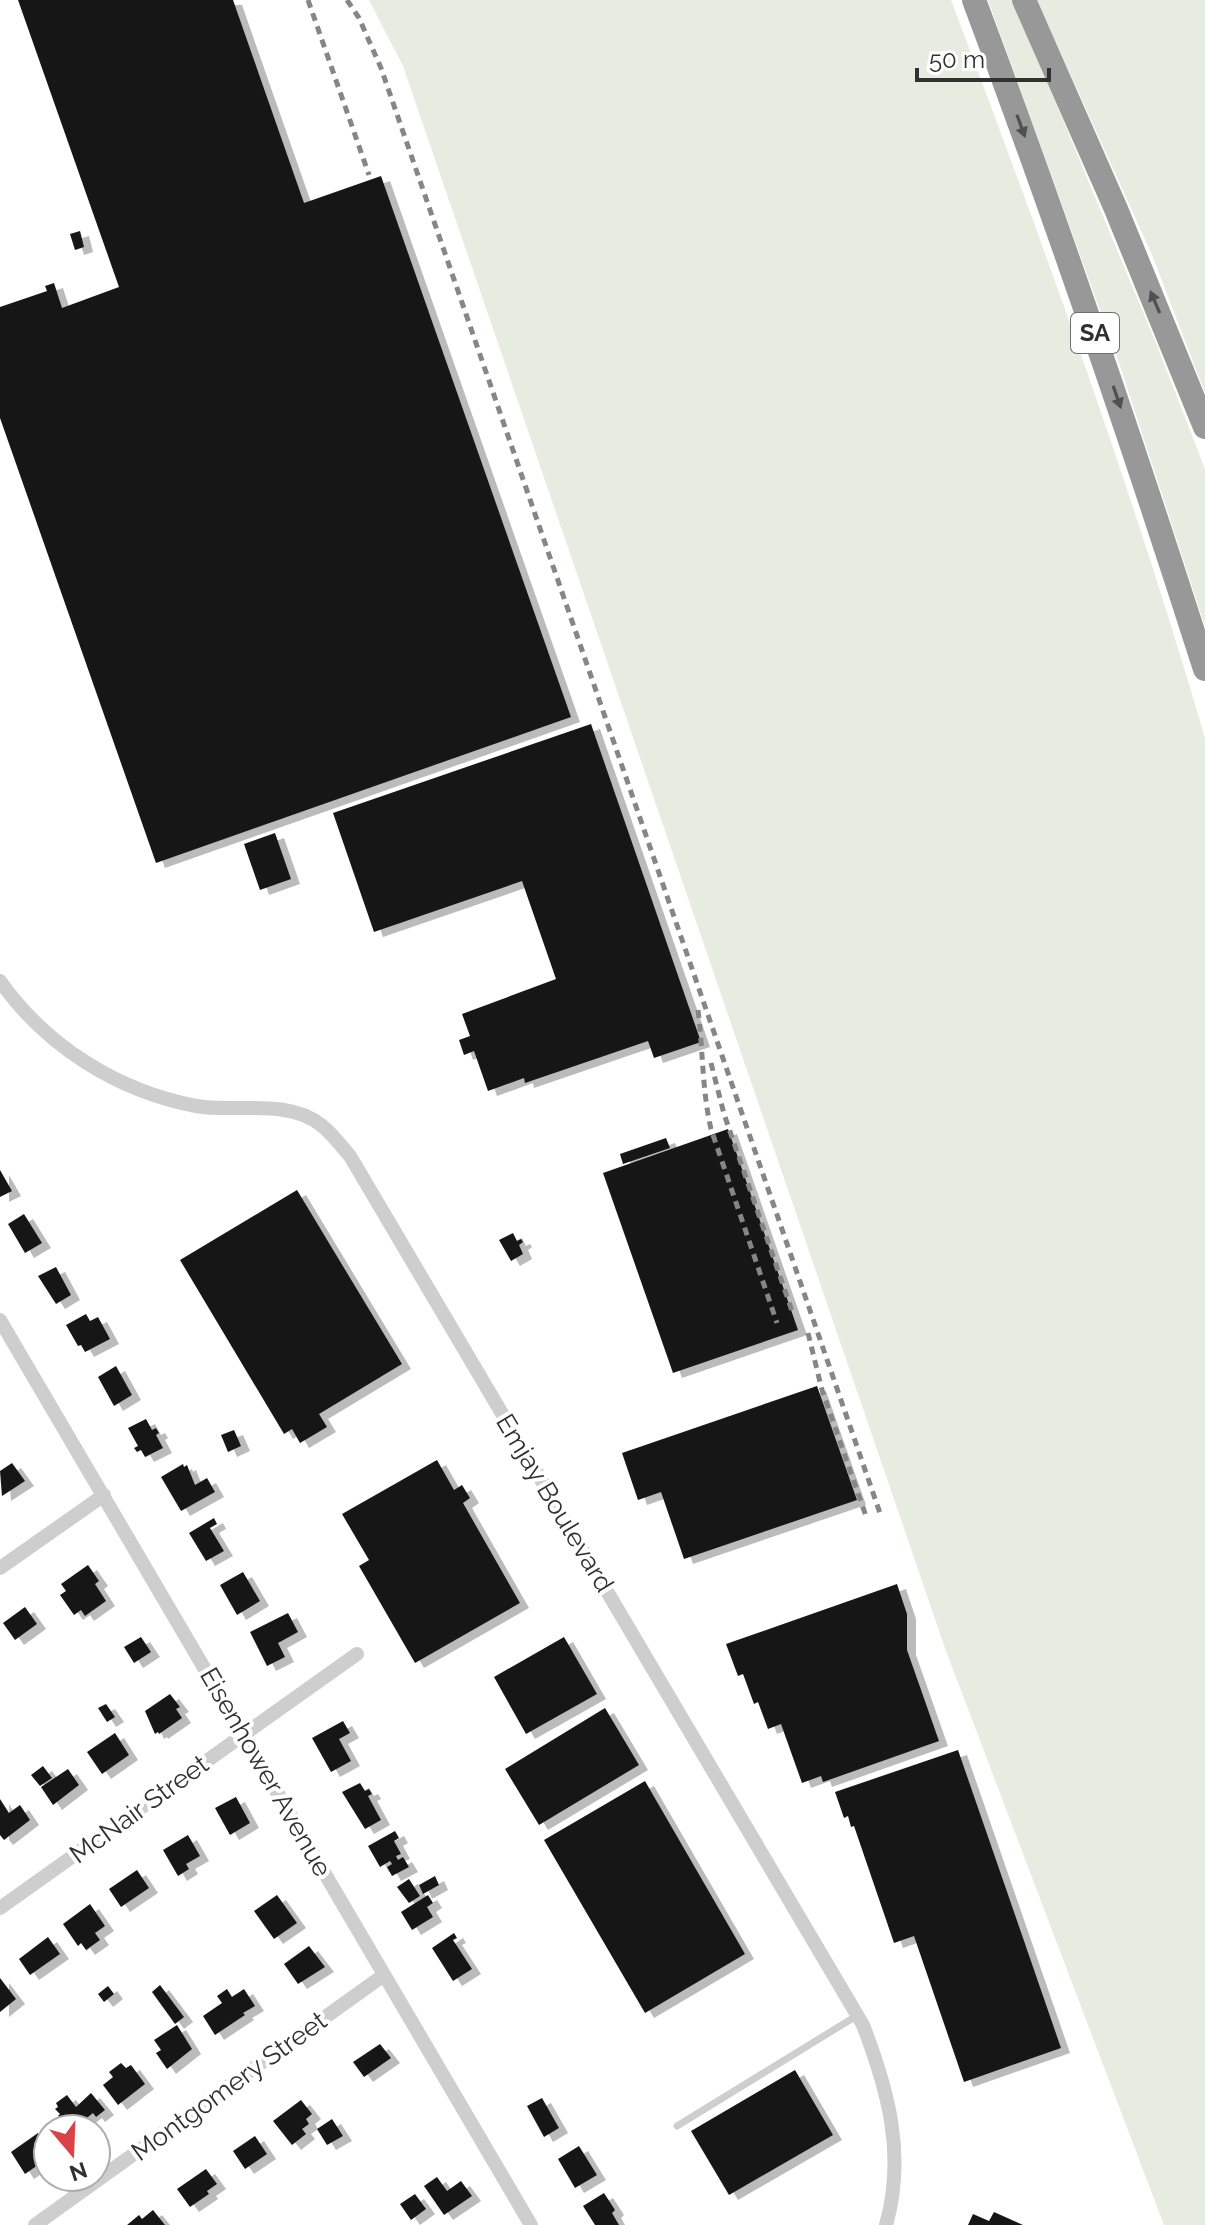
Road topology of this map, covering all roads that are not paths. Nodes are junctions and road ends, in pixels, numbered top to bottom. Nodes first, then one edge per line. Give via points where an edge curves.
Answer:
1 (974, 0) edge
2 (1024, 0) edge
3 (1205, 427) edge
4 (1205, 669) edge
5 (0, 981) edge
6 (0, 1320) edge
7 (104, 1495) junction
8 (0, 1568) edge
9 (357, 1654) dead end
10 (243, 1734) junction
11 (0, 1908) edge
12 (384, 1975) junction
13 (858, 2015) junction
14 (677, 2126) dead end
15 (528, 2220) edge
16 (35, 2225) edge
17 (512, 2225) edge
18 (886, 2225) edge

1 -> 4 highway, SA via 1058,226
3 -> 2 highway, SA
5 - 13 street, Emjay Boulevard via 55,1042 98,1070 150,1095 198,1106 288,1111 320,1123 350,1156
6 - 7 street, Eisenhower Avenue
7 - 8 street
7 - 10 street, Eisenhower Avenue
9 - 10 street, McNair Street
10 - 11 street, McNair Street
10 - 12 street, Eisenhower Avenue
12 - 15 street, Eisenhower Avenue
12 - 16 street, Montgomery Street
13 - 14 lane
13 - 18 street, Emjay Boulevard via 882,2073 893,2118 895,2162
15 - 17 street

